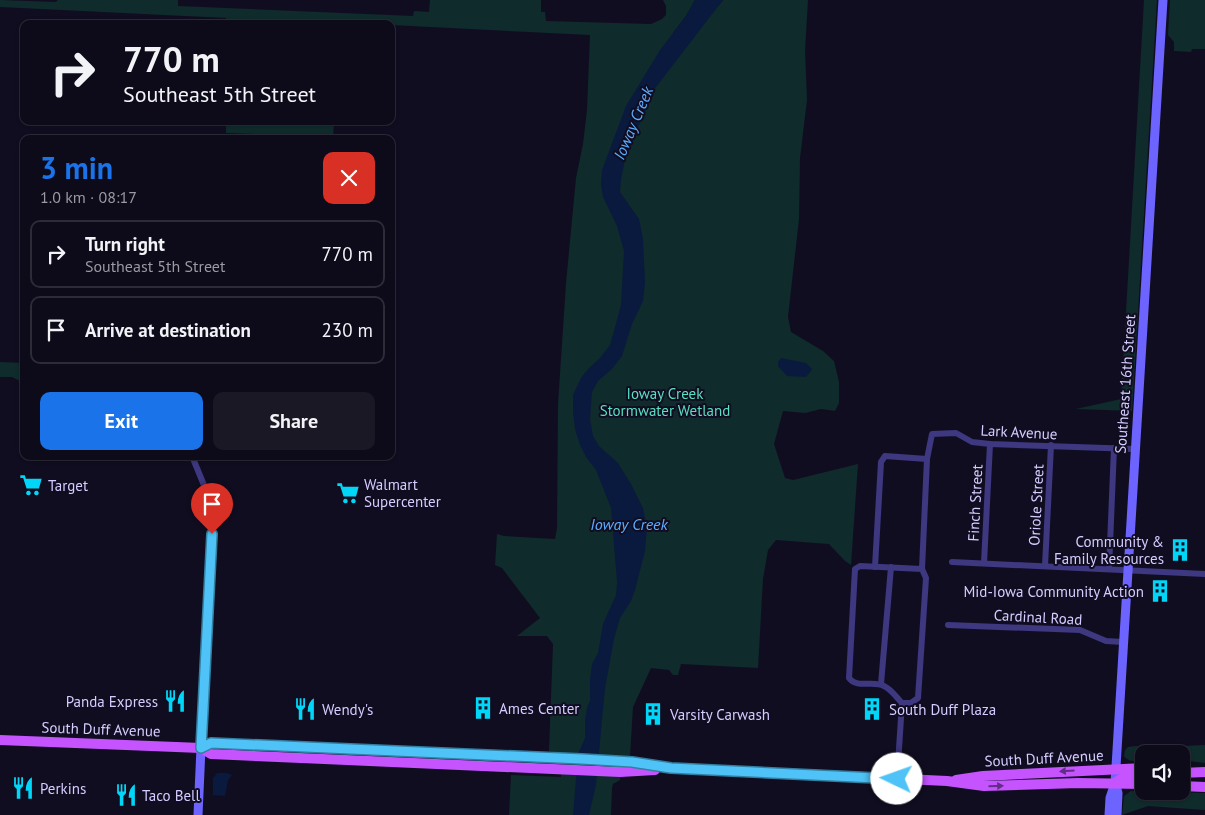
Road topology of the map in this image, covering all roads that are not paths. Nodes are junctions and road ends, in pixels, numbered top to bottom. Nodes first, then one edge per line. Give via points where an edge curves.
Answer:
1 (1163, 0) edge
2 (990, 444) junction
3 (1051, 445) junction
4 (1114, 448) junction
5 (1135, 449) junction
6 (927, 459) junction
7 (194, 460) edge
8 (952, 562) dead end
9 (984, 563) junction
10 (1045, 566) junction
11 (875, 567) junction
12 (891, 568) junction
13 (922, 569) junction
14 (1109, 570) junction
15 (1127, 570) junction
16 (1205, 574) edge
17 (948, 625) dead end
18 (1123, 642) junction
19 (881, 684) junction
20 (902, 703) junction
21 (0, 740) edge
22 (201, 748) junction
23 (1190, 767) edge
24 (1205, 767) edge
25 (671, 768) junction
26 (1135, 768) edge
27 (1116, 769) junction
28 (1205, 772) edge
29 (1190, 773) edge
30 (1135, 776) edge
31 (897, 779) junction
32 (947, 781) junction
33 (1115, 783) junction
34 (1135, 784) edge
35 (1190, 787) edge
36 (1205, 788) edge
37 (198, 815) edge
38 (1109, 815) edge
39 (1117, 815) edge

1 - 5 main road, Southeast 16th Street
2 - 3 street, Lark Avenue
2 - 6 street, Lark Avenue via 972,442 956,433 932,434
2 - 9 street, Finch Street
3 - 4 street, Lark Avenue
3 - 10 street, Oriole Street
4 - 5 street, Lark Avenue
4 - 14 street
5 - 15 main road, Southeast 16th Street
6 - 11 street via 885,456 881,462
6 - 13 street
7 - 22 street via 208,495 213,522
8 - 9 street
9 - 10 street
10 - 14 street
11 - 12 street
11 - 19 street via 860,566 856,569 849,678 857,684
12 - 13 street
12 - 19 street
13 - 20 street via 926,578 918,698 912,703
14 - 15 street
15 - 16 street
15 - 18 main road, Southeast 16th Street
17 - 18 street, Cardinal Road via 1080,630 1106,641
18 - 27 main road, Southeast 16th Street
19 - 20 street
20 - 31 street
21 - 22 main road, South Duff Avenue
22 - 25 main road, South Duff Avenue via 211,743 621,761
22 - 25 main road, South Duff Avenue via 211,754 620,772
22 - 37 main road
23 - 24 main road
25 - 31 main road, South Duff Avenue
26 - 27 main road, South Duff Avenue
27 -> 32 main road, South Duff Avenue
27 - 33 main road, Southeast 16th Street
28 - 29 main road
30 - 33 main road via 1124,777
31 - 32 main road, South Duff Avenue
32 -> 33 main road, South Duff Avenue via 984,786
33 - 34 main road, South Duff Avenue
33 - 38 main road
33 - 39 main road
35 - 36 main road

